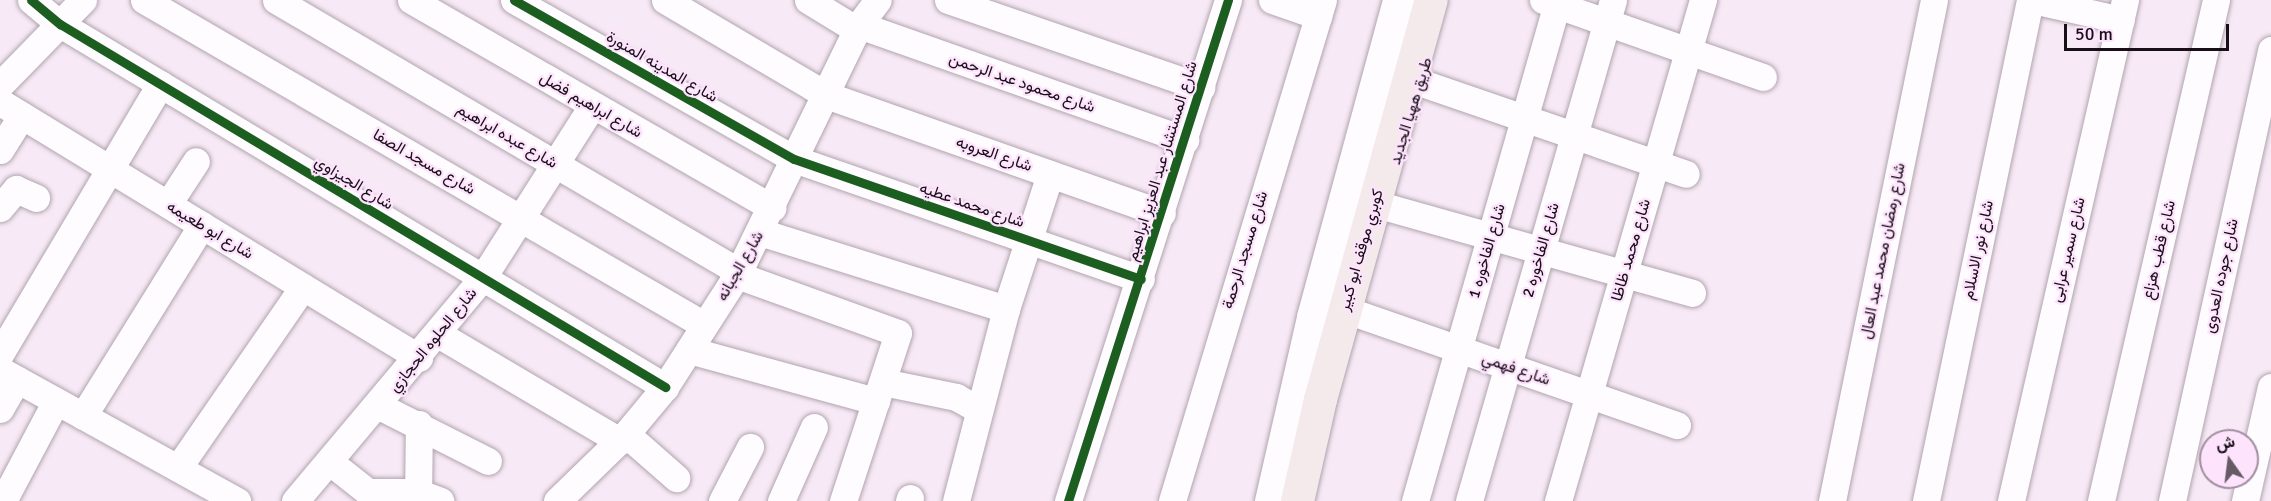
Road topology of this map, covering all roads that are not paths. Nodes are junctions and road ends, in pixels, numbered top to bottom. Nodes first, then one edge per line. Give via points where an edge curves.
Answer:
1 (31, 0) edge
2 (83, 0) edge
3 (144, 0) edge
4 (276, 0) edge
5 (411, 0) edge
6 (514, 0) edge
7 (665, 0) edge
8 (808, 0) edge
9 (878, 0) edge
10 (948, 0) edge
11 (1228, 0) edge
12 (1272, 0) edge
13 (1399, 0) edge
14 (1412, 0) edge
15 (1431, 0) edge
16 (1444, 0) edge
17 (1703, 0) edge
18 (1934, 0) edge
19 (2032, 0) edge
20 (2216, 0) edge
21 (1553, 2) edge
22 (1321, 8) edge
23 (2123, 10) edge
24 (1610, 11) edge
25 (60, 24) junction
26 (858, 28) junction
27 (2271, 50) edge
28 (1689, 51) junction
29 (4, 72) edge
30 (1762, 77) dead end
31 (1419, 82) junction
32 (160, 84) junction
33 (1201, 87) junction
34 (826, 95) junction
35 (592, 106) junction
36 (11, 108) edge
37 (1525, 118) junction
38 (1574, 135) junction
39 (1185, 140) junction
40 (0, 150) edge
41 (794, 159) junction
42 (196, 160) dead end
43 (554, 164) junction
44 (1656, 164) junction
45 (109, 168) junction
46 (1050, 174) junction
47 (1686, 174) dead end
48 (36, 198) dead end
49 (168, 204) junction
50 (1383, 206) junction
51 (0, 208) edge
52 (1162, 213) junction
53 (521, 219) junction
54 (766, 220) junction
55 (202, 225) junction
56 (1491, 237) junction
57 (1028, 240) junction
58 (1541, 250) junction
59 (738, 273) junction
60 (1624, 274) junction
61 (483, 277) junction
62 (1141, 279) junction
63 (303, 287) junction
64 (1692, 292) dead end
65 (1006, 309) junction
66 (1355, 313) junction
67 (705, 325) junction
68 (438, 334) junction
69 (1459, 349) junction
70 (688, 350) junction
71 (0, 354) edge
72 (419, 358) junction
73 (1508, 366) junction
74 (8, 374) edge
75 (665, 387) junction
76 (2271, 387) edge
77 (879, 391) junction
78 (1589, 394) junction
79 (56, 401) junction
80 (379, 406) junction
81 (0, 409) edge
82 (978, 409) junction
83 (83, 416) junction
84 (419, 424) junction
85 (1677, 425) dead end
86 (814, 428) dead end
87 (623, 438) junction
88 (750, 447) dead end
89 (488, 461) dead end
90 (330, 462) junction
91 (178, 468) junction
92 (676, 478) dead end
93 (425, 498) edge
94 (3, 501) edge
95 (237, 501) edge
96 (294, 501) edge
97 (557, 501) edge
98 (722, 501) edge
99 (781, 501) edge
100 (843, 501) edge
101 (956, 501) edge
102 (1068, 501) edge
103 (1172, 501) edge
104 (1271, 501) edge
105 (1279, 501) edge
106 (1297, 501) edge
107 (1306, 501) edge
108 (1415, 501) edge
109 (1468, 501) edge
110 (1558, 501) edge
111 (1832, 501) edge
112 (1926, 501) edge
113 (2012, 501) edge
114 (2102, 501) edge
115 (2172, 501) edge
116 (2245, 501) edge

1 - 25 street, شارع الجيزاوي
2 - 25 street
3 - 53 street, شارع مسجد الصفا
4 - 43 street, شارع عبده ابراهيم
5 - 35 street, شارع ابراهيم فضل
6 - 41 street, شارع المدينه المنورة
7 - 34 street, شارع العروبه
8 - 26 street, شارع محمود عبد الرحمن
9 - 26 street, شارع الجبانه
10 - 33 street
11 - 33 street, شارع المستشار عبد العزيز ابراهيم
12 - 22 street
13 - 104 street via 1313,317
14 - 105 main road, كوبري موقف ابو كبير via 1302,394
15 - 106 main road, كوبري موقف ابو كبير via 1320,399
16 - 31 street, طريق ههيا الجديد
17 - 28 street, شارع محمد ظاظا
18 - 111 street, شارع رمضان محمد عبد العال
19 - 23 street
19 - 112 street, شارع نور الاسلام
20 - 114 street, شارع قطب هزاع
21 - 24 street
21 - 37 street, شارع الفاخوره 1
22 - 103 street, شارع مسجد الرحمة
23 - 113 street, شارع سمير عرابى
24 - 28 street
24 - 38 street, شارع الفاخوره 2
25 - 29 street
25 - 32 street, شارع الجيزاوي
26 - 34 street, شارع الجبانه
26 - 39 street, شارع محمود عبد الرحمن
27 - 115 street, شارع جوده العدوى
28 - 30 street
28 - 44 street, شارع محمد ظاظا
31 - 37 street
31 - 50 street, طريق ههيا الجديد
32 - 45 street
32 - 61 street, شارع الجيزاوي
33 - 39 street, شارع المستشار عبد العزيز ابراهيم
34 - 41 street, شارع الجبانه
34 - 46 street, شارع العروبه
35 - 43 street, شارع الحلوه الحجازي
35 - 54 street, شارع ابراهيم فضل
36 - 40 street
36 - 45 street, شارع ابو طعيمه
37 - 38 street
37 - 56 street, شارع الفاخوره 1
38 - 44 street
38 - 58 street, شارع الفاخوره 2
39 - 52 street, شارع المستشار عبد العزيز ابراهيم
41 - 54 street, شارع الجبانه
41 - 57 street, شارع محمد عطيه
42 - 49 street
43 - 53 street, شارع الحلوه الحجازي
43 - 59 street, شارع عبده ابراهيم
44 - 47 street
44 - 60 street, شارع محمد ظاظا
45 - 49 street, شارع ابو طعيمه
45 - 71 street
46 - 52 street, شارع العروبه
46 - 57 street
48 - 51 street via 16,189
49 - 55 street, شارع ابو طعيمه
50 - 56 street
50 - 66 street, طريق ههيا الجديد
52 - 62 street, شارع المستشار عبد العزيز ابراهيم
53 - 61 street, شارع الحلوه الحجازي
53 - 67 street, شارع مسجد الصفا
54 - 59 street, شارع الجبانه
54 - 65 street, شارع ابراهيم فضل
55 - 63 street, شارع ابو طعيمه
55 - 83 street
56 - 58 street
56 - 69 street, شارع الفاخوره 1
57 - 62 street, شارع محمد عطيه
57 - 65 street
58 - 60 street
58 - 73 street, شارع الفاخوره 2
59 - 67 street, شارع الجبانه
59 - 77 street, شارع عبده ابراهيم via 898,333
60 - 64 street
60 - 78 street, شارع محمد ظاظا
61 - 68 street, شارع الحلوه الحجازي
61 - 75 street, شارع الجيزاوي
62 - 102 street, شارع المستشار عبد العزيز ابراهيم
63 - 72 street, شارع ابو طعيمه
63 - 91 street
65 - 82 street
66 - 69 street, شارع فهمي
66 - 107 street, طريق ههيا الجديد
67 - 70 street, شارع الجبانه
68 - 72 street, شارع الحلوه الحجازي
68 - 87 street
69 - 73 street, شارع فهمي
69 - 108 street, شارع الفاخوره 1
70 - 75 street, شارع الجبانه
70 - 77 street
72 - 80 street, شارع الحلوه الحجازي
73 - 78 street, شارع فهمي
73 - 109 street, شارع الفاخوره 2
74 - 79 street
74 - 81 street
75 - 87 street, شارع الجبانه
76 - 116 street
77 - 82 street via 956,398
77 - 100 street
78 - 85 street, شارع فهمي
78 - 110 street, شارع محمد ظاظا
79 - 83 street
79 - 94 street
80 - 84 street
80 - 90 street, شارع الحلوه الحجازي
82 - 101 street
83 - 91 street
84 - 89 street
84 - 93 street
86 - 99 street
87 - 92 street
87 - 97 street, شارع الجبانه
88 - 98 street
90 - 93 street via 368,492
90 - 96 street, شارع الحلوه الحجازي
91 - 95 street

